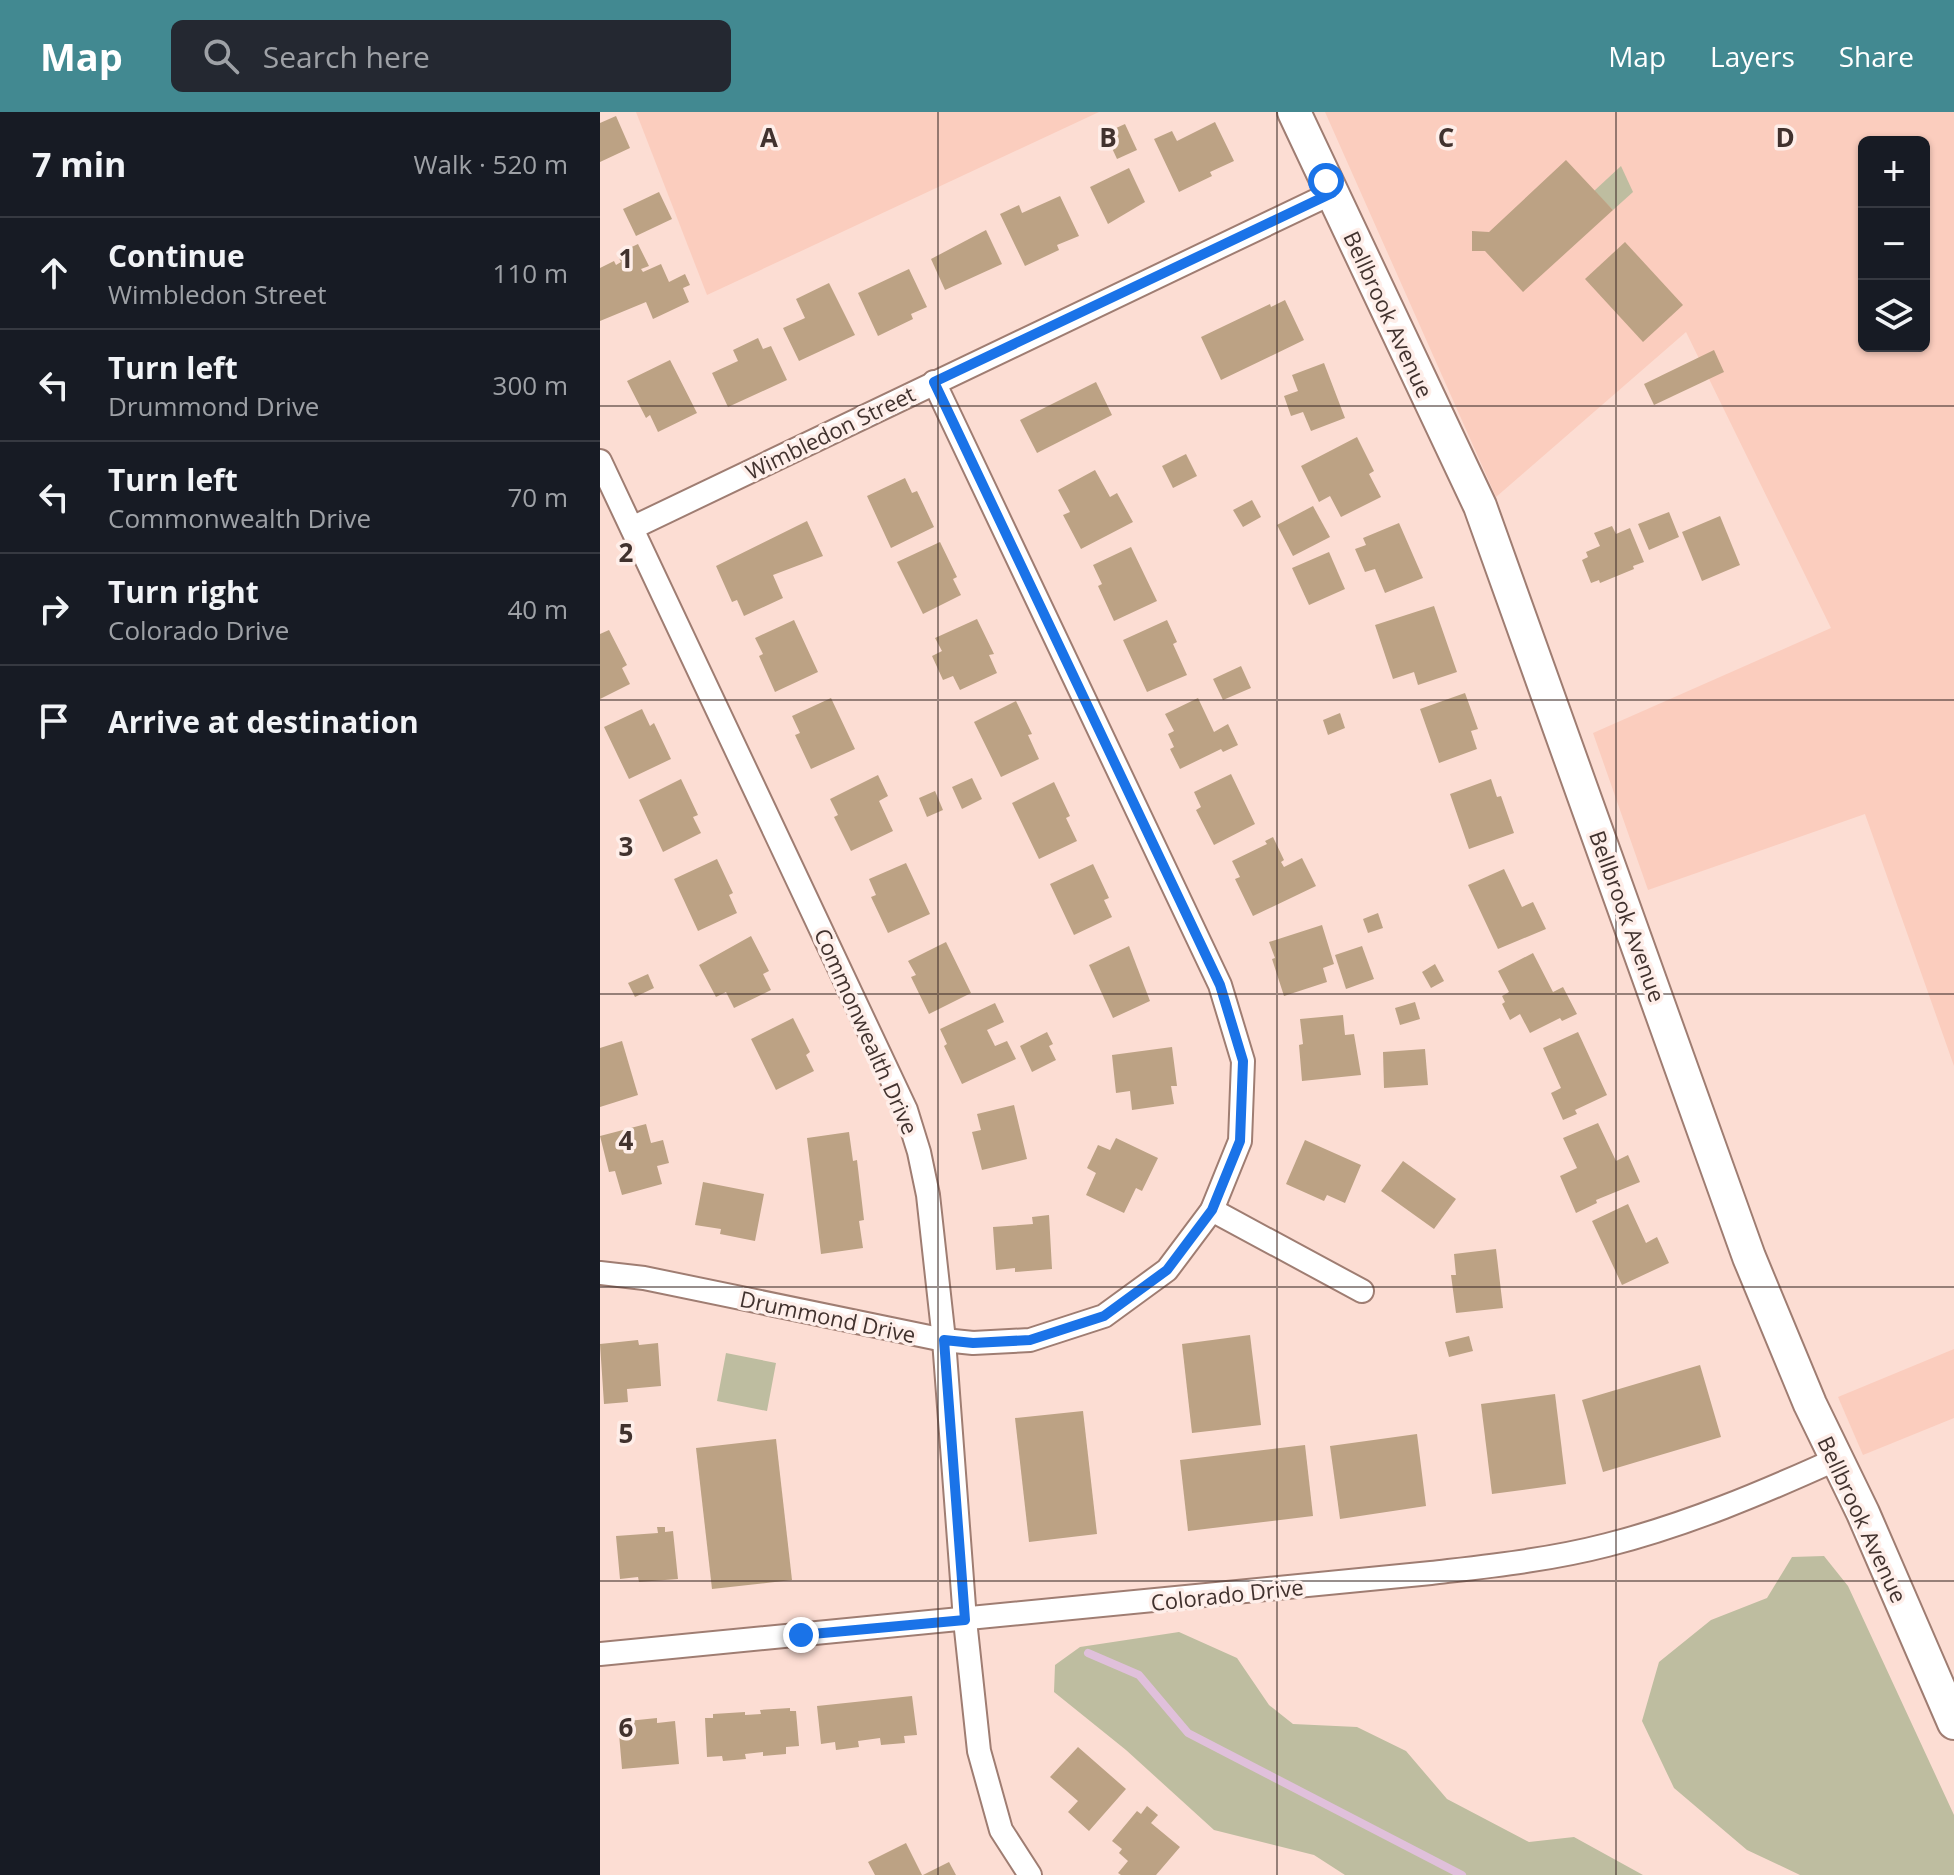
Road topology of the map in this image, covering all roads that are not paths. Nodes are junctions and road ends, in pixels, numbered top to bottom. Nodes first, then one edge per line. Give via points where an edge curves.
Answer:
1 (1294, 112) edge
2 (1332, 193) junction
3 (934, 382) junction
4 (600, 461) edge
5 (632, 528) junction
6 (1212, 1210) junction
7 (600, 1273) edge
8 (1362, 1291) dead end
9 (944, 1340) junction
10 (1837, 1459) junction
11 (965, 1620) junction
12 (600, 1654) edge
13 (1954, 1723) edge
14 (1030, 1875) edge

1 - 2 street, Bellbrook Avenue
2 - 3 street, Wimbledon Street
2 - 10 street, Bellbrook Avenue via 1480,506 1749,1257
3 - 5 street, Wimbledon Street
3 - 6 street, Drummond Drive via 1220,985 1243,1061 1240,1141
4 - 5 street, Commonwealth Drive
5 - 9 street, Commonwealth Drive via 906,1110 928,1195
6 - 8 street
6 - 9 street, Drummond Drive via 1167,1270 1104,1316 1030,1340
7 - 9 street, Drummond Drive
9 - 11 street, Commonwealth Drive
10 - 11 street, Colorado Drive via 1678,1524 1540,1559
10 - 13 street, Bellbrook Avenue
11 - 12 street, Colorado Drive
11 - 14 street, Commonwealth Drive via 979,1751 1001,1830

